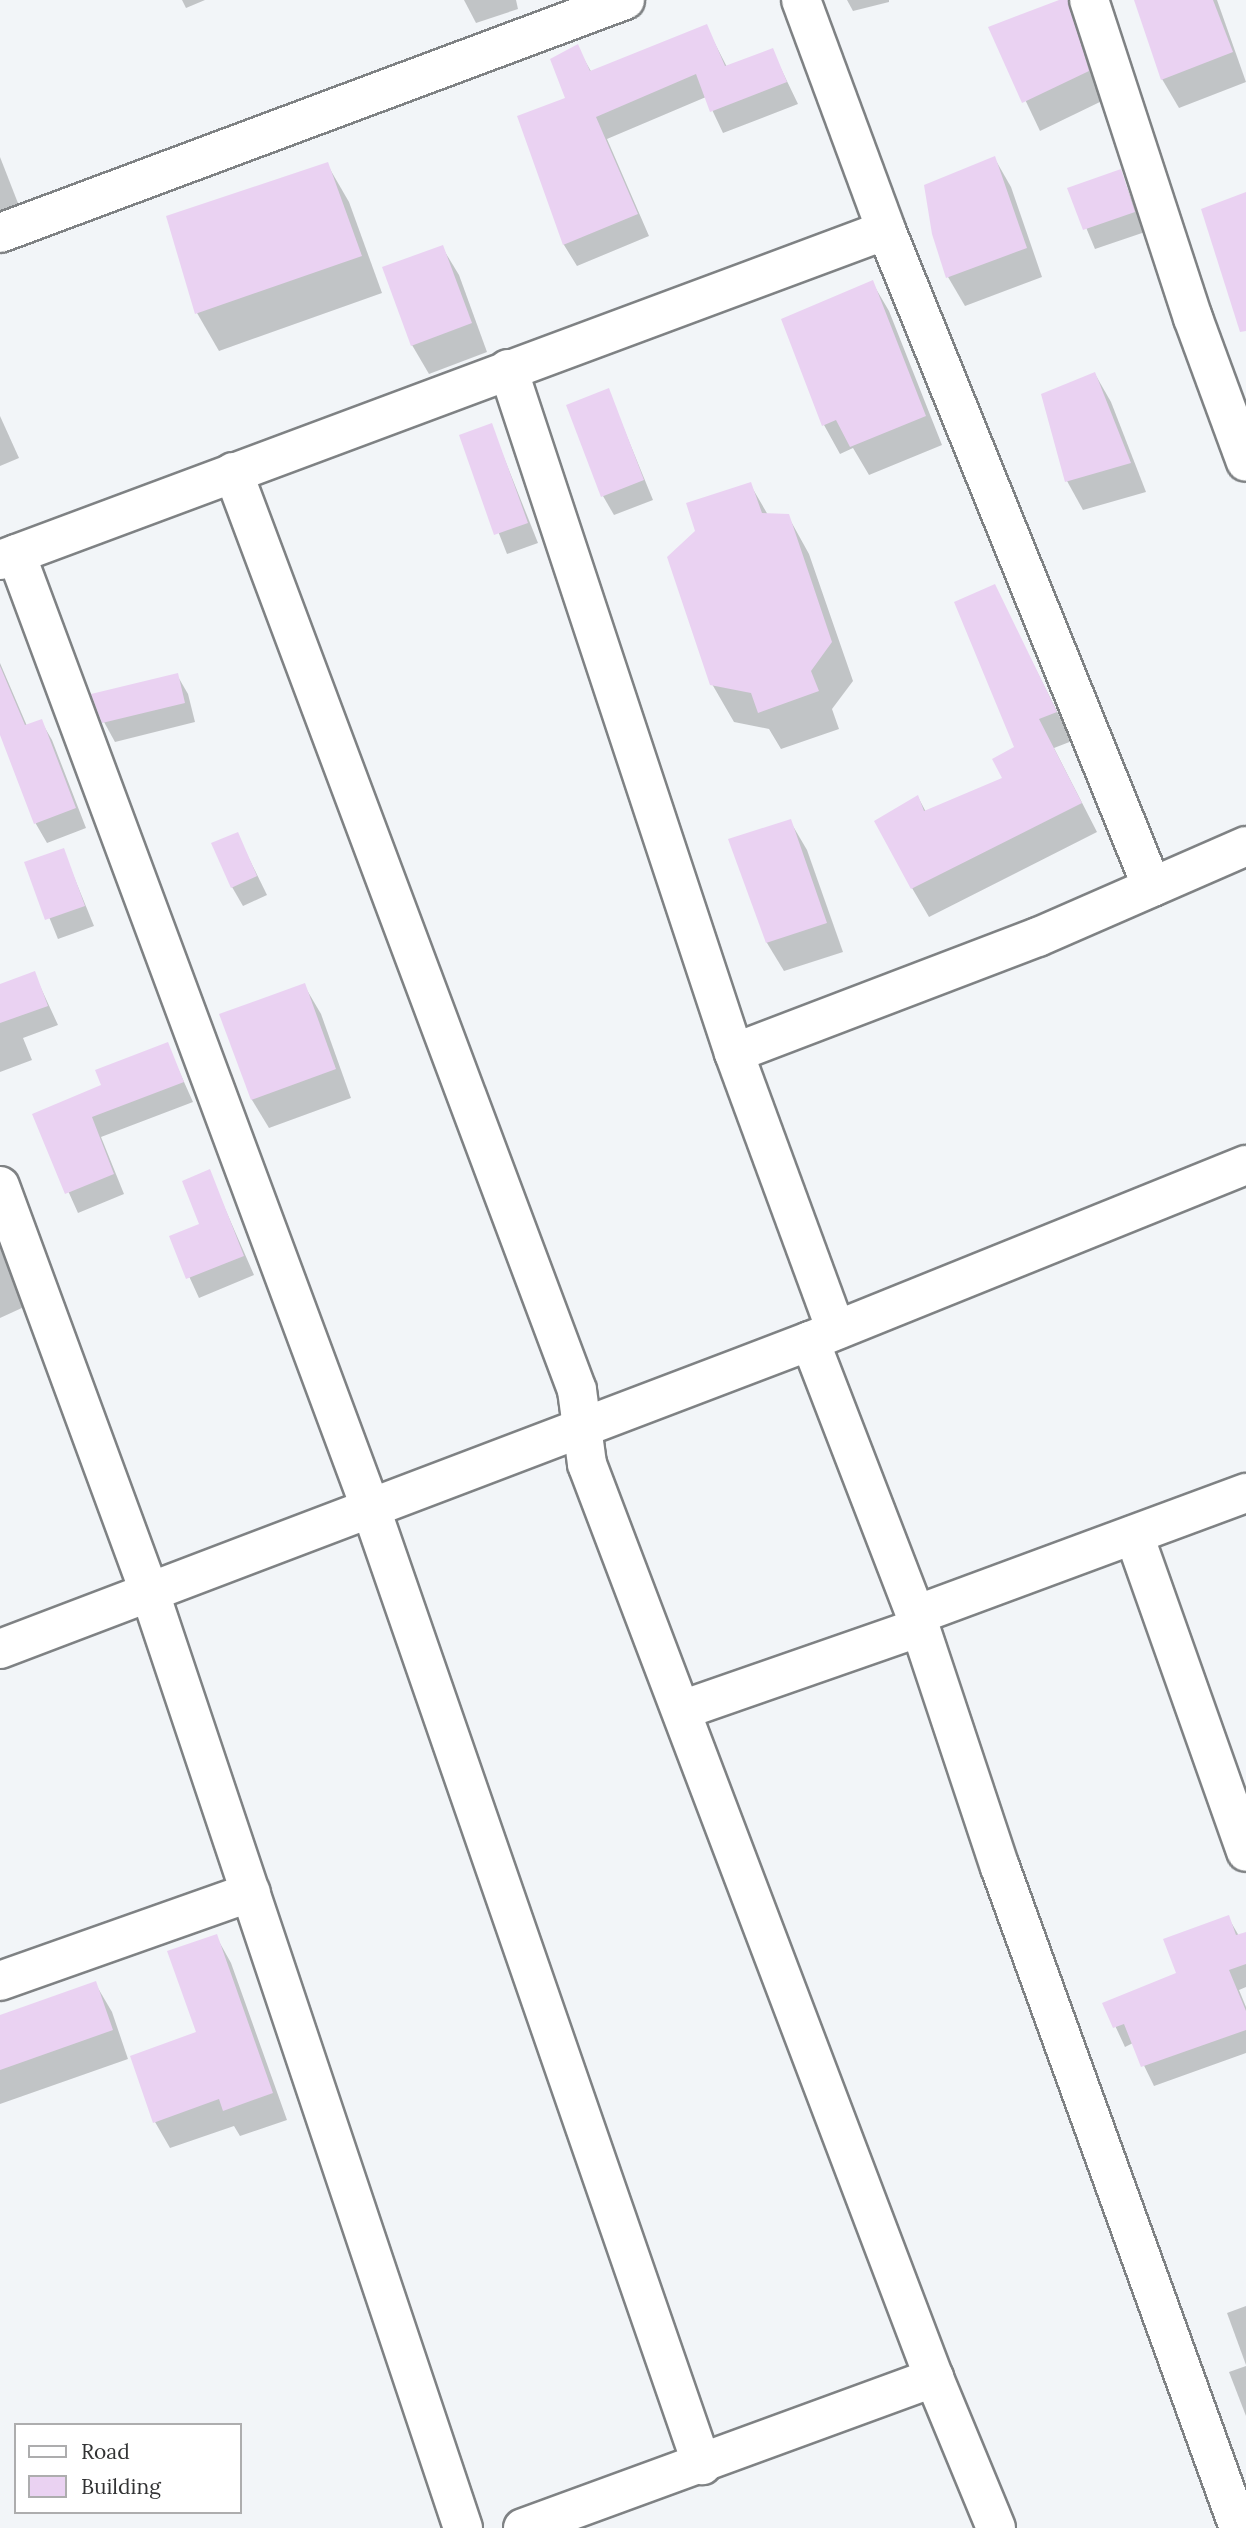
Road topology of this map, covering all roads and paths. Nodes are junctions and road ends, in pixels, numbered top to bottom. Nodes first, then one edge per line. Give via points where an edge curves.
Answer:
1 (625, 0) edge
2 (801, 0) edge
3 (1089, 0) edge
4 (886, 230) junction
5 (0, 233) edge
6 (508, 369) junction
7 (1246, 463) edge
8 (233, 472) junction
9 (8, 557) edge
10 (1246, 846) edge
11 (1152, 887) junction
12 (734, 1053) junction
13 (1246, 1165) edge
14 (0, 1186) edge
15 (823, 1336) junction
16 (581, 1428) junction
17 (1246, 1493) edge
18 (371, 1509) junction
19 (1134, 1535) junction
20 (150, 1593) junction
21 (918, 1621) junction
22 (0, 1649) edge
23 (682, 1710) junction
24 (1246, 1852) edge
25 (251, 1892) junction
26 (0, 1981) edge
27 (934, 2378) junction
28 (702, 2465) junction
29 (463, 2528) edge
30 (523, 2528) edge
31 (996, 2528) edge
32 (1239, 2528) edge

1 - 5 street
2 - 4 street
3 - 7 street via 1193,318
4 - 6 street
4 - 11 street
6 - 8 street
6 - 12 street
8 - 9 street
8 - 16 street via 573,1378
9 - 18 street
10 - 11 street
11 - 12 street via 1038,937
12 - 15 street
13 - 15 street
14 - 20 street
15 - 16 street
15 - 21 street
16 - 18 street
16 - 23 street via 587,1464
17 - 19 street
18 - 20 street
18 - 28 street
19 - 21 street
19 - 24 street
20 - 22 street
20 - 25 street
21 - 23 street
21 - 32 street via 1004,1880
23 - 27 street
25 - 26 street
25 - 29 street
27 - 28 street
27 - 31 street
28 - 30 street

